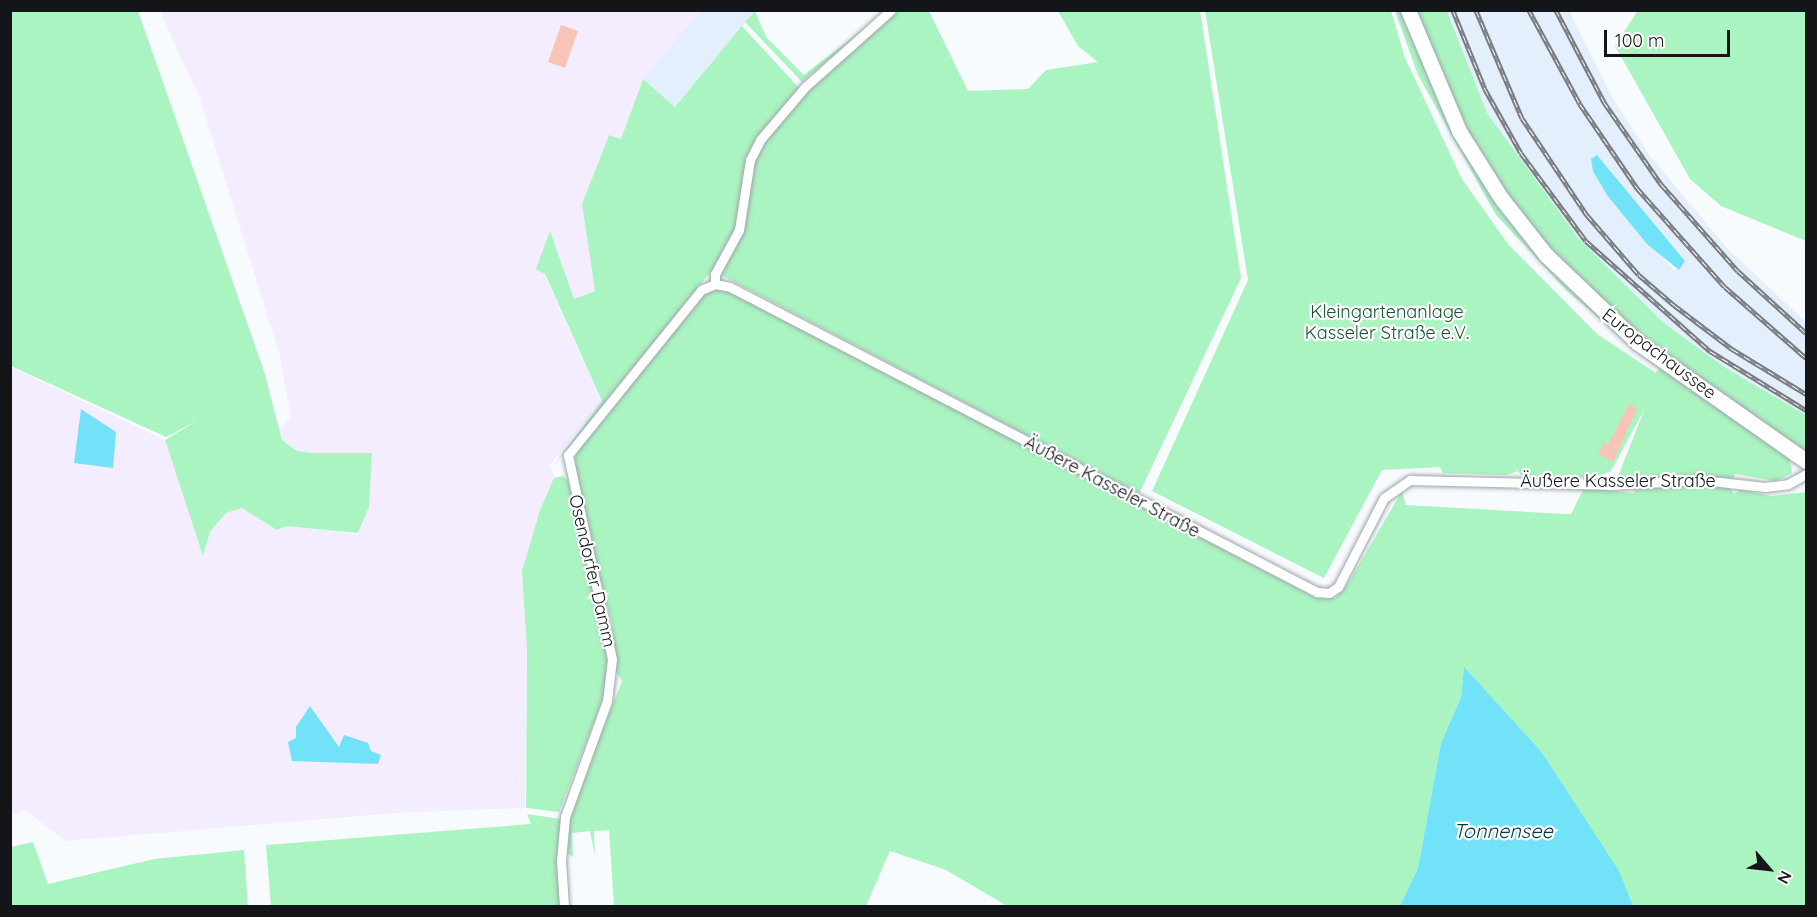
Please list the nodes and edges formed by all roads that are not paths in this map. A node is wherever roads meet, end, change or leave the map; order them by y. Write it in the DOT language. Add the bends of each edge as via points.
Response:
graph roads {
  1 [pos="891,10"];
  2 [pos="1408,10"];
  3 [pos="715,284"];
  4 [pos="1806,461"];
  5 [pos="1806,474"];
  6 [pos="564,906"];
  1 -- 3 [label="street" via="805,87 760,140 750,160 739,230 715,274"];
  2 -- 4 [label="main road, Europachaussee" via="1436,84 1474,157 1546,255 1638,343"];
  3 -- 5 [label="street, Äußere Kasseler Straße" via="730,287 1317,592 1329,593 1338,587 1384,498 1410,480 1609,485 1702,480 1765,487 1788,484"];
  3 -- 6 [label="street, Osendorfer Damm" via="701,290 568,455 612,659 607,701 565,817 561,861"];
}
